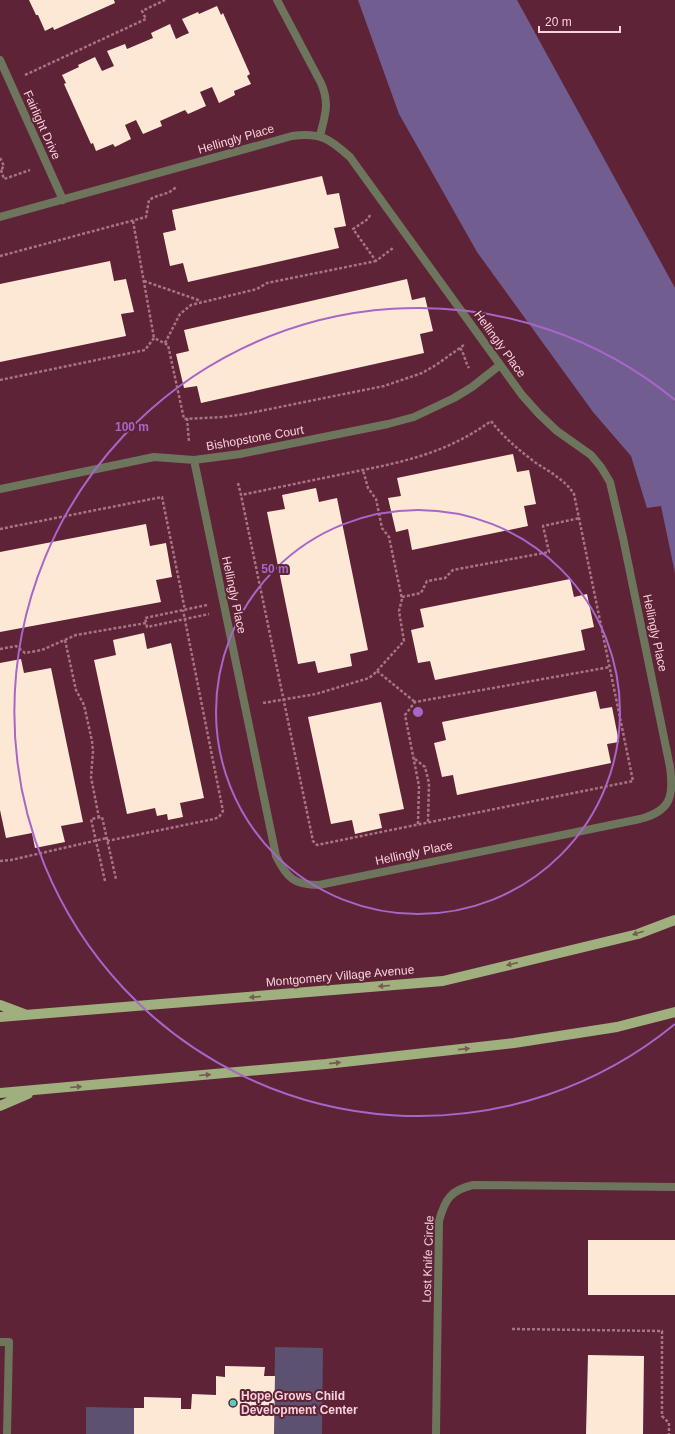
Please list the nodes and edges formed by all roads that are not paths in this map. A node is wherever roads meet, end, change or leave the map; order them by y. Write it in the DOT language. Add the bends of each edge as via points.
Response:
graph roads {
  1 [pos="276,0"];
  2 [pos="0,60"];
  3 [pos="320,136"];
  4 [pos="63,200"];
  5 [pos="0,217"];
  6 [pos="500,365"];
  7 [pos="192,460"];
  8 [pos="0,489"];
  9 [pos="675,920"];
  10 [pos="0,1005"];
  11 [pos="675,1012"];
  12 [pos="27,1015"];
  13 [pos="0,1017"];
  14 [pos="37,1090"];
  15 [pos="0,1093"];
  16 [pos="0,1106"];
  17 [pos="675,1187"];
  18 [pos="0,1342"];
  19 [pos="7,1434"];
  20 [pos="436,1434"];
  1 -- 3 [label="street" via="326,94 327,105"];
  2 -- 4 [label="street, Fairlight Drive"];
  3 -- 4 [label="street, Hellingly Place" via="292,136"];
  3 -- 6 [label="street, Hellingly Place" via="337,145 350,157"];
  4 -- 5 [label="street, Hellingly Place"];
  6 -- 7 [label="street, Bishopstone Court" via="454,398 414,417 290,445"];
  6 -- 7 [label="street, Hellingly Place" via="539,414 557,431 591,455 610,482 673,783 667,804 650,816 319,885 306,885 293,880 276,856"];
  7 -- 8 [label="street, Bishopstone Court" via="154,457"];
  9 -- 12 [label="main road, Montgomery Village Avenue, one-way" via="638,934 443,981"];
  10 -- 12 [label="main road"];
  14 -- 11 [label="main road, one-way" via="514,1043 617,1027"];
  12 -- 13 [label="main road, Montgomery Village Avenue"];
  14 -- 15 [label="main road"];
  14 -- 16 [label="main road"];
  17 -- 20 [label="street, Lost Knife Circle" via="473,1185 461,1188 451,1196 442,1207 438,1221"];
  18 -- 19 [label="street" via="9,1342"];
}
